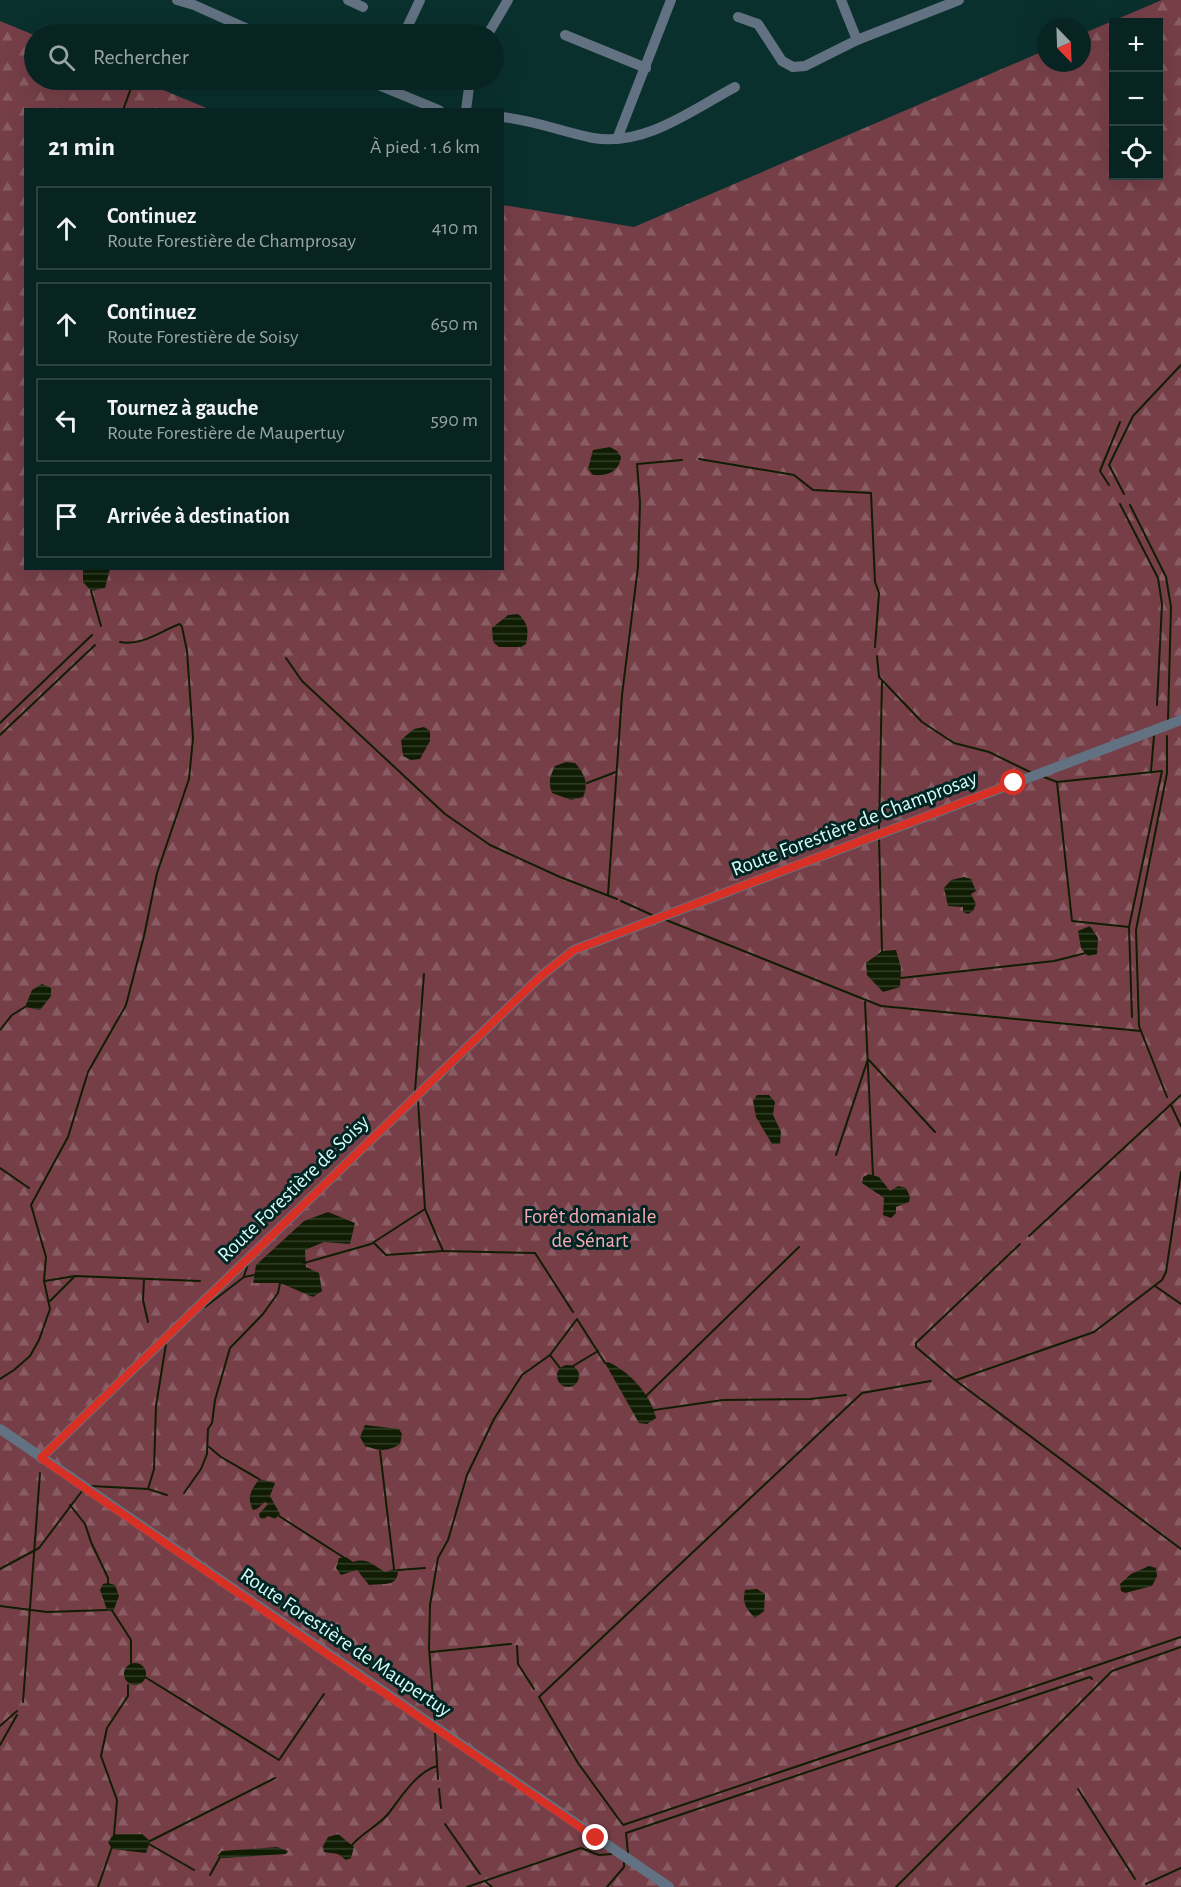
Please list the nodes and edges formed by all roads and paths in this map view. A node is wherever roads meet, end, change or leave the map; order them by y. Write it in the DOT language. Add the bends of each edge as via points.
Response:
graph roads {
  1 [pos="177,0"];
  2 [pos="350,0"];
  3 [pos="420,0"];
  4 [pos="508,0"];
  5 [pos="671,0"];
  6 [pos="841,0"];
  7 [pos="959,0"];
  8 [pos="363,7"];
  9 [pos="738,16"];
  10 [pos="236,24"];
  11 [pos="409,24"];
  12 [pos="494,24"];
  13 [pos="565,35"];
  14 [pos="857,40"];
  15 [pos="646,68"];
  16 [pos="735,87"];
  17 [pos="390,90"];
  18 [pos="469,90"];
  19 [pos="434,108"];
  20 [pos="466,108"];
  21 [pos="504,117"];
  22 [pos="616,139"];
  23 [pos="1181,720"];
  24 [pos="574,950"];
  25 [pos="0,1429"];
  26 [pos="41,1458"];
  27 [pos="669,1887"];
  1 -- 10 [label="street"];
  2 -- 8 [label="street"];
  3 -- 11 [label="street"];
  4 -- 12 [label="street"];
  5 -- 15 [label="street"];
  6 -- 14 [label="street"];
  7 -- 14 [label="street"];
  9 -- 14 [label="street" via="758,24 782,61 793,67 805,66"];
  13 -- 15 [label="street"];
  15 -- 22 [label="street"];
  16 -- 22 [label="street" via="649,132"];
  17 -- 19 [label="street"];
  18 -- 20 [label="street"];
  21 -- 22 [label="street" via="594,138"];
  23 -- 24 [label="street, Route Forestière de Champrosay"];
  24 -- 26 [label="street, Route Forestière de Soisy" via="541,976"];
  25 -- 26 [label="street, Route Forestière de Maupertuy"];
  26 -- 27 [label="street, Route Forestière de Maupertuy"];
}
